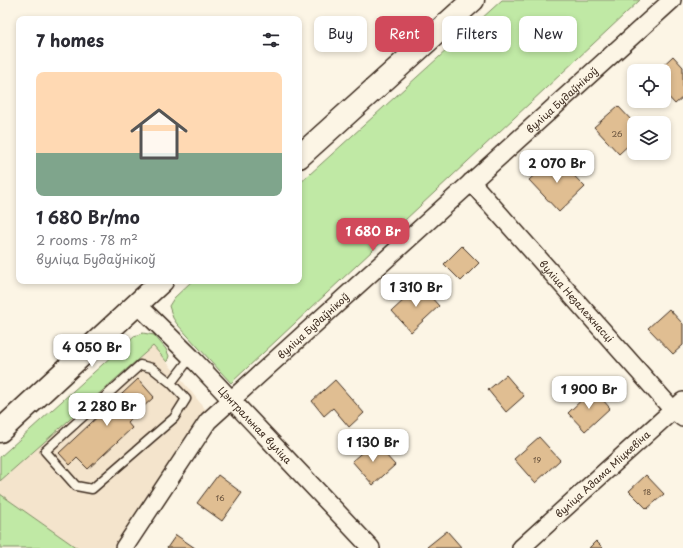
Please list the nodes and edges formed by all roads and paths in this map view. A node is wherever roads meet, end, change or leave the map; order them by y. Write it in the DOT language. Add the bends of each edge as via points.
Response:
graph roads {
  1 [pos="473,0"];
  2 [pos="672,0"];
  3 [pos="302,154"];
  4 [pos="471,182"];
  5 [pos="159,284"];
  6 [pos="137,304"];
  7 [pos="191,357"];
  8 [pos="171,383"];
  9 [pos="230,400"];
  10 [pos="680,409"];
  11 [pos="0,431"];
  12 [pos="124,548"];
  13 [pos="372,548"];
  14 [pos="521,548"];
  1 -- 3 [label="street"];
  2 -- 4 [label="street, вуліца Будаўнікоў"];
  4 -- 9 [label="street, вуліца Будаўнікоў"];
  4 -- 10 [label="street, вуліца Незалежнасці"];
  5 -- 6 [label="street"];
  6 -- 7 [label="street, Цэнтральная вуліца"];
  6 -- 11 [label="street"];
  7 -- 8 [label="lane"];
  7 -- 9 [label="street, Цэнтральная вуліца"];
  8 -- 8 [label="lane" via="186,399 174,418 92,489 76,486 44,451 140,365 152,368"];
  9 -- 12 [label="street, вуліца Будаўнікоў" via="208,421"];
  9 -- 13 [label="street, Цэнтральная вуліца"];
  10 -- 14 [label="street, вуліца Адама Міцкевіча"];
}
